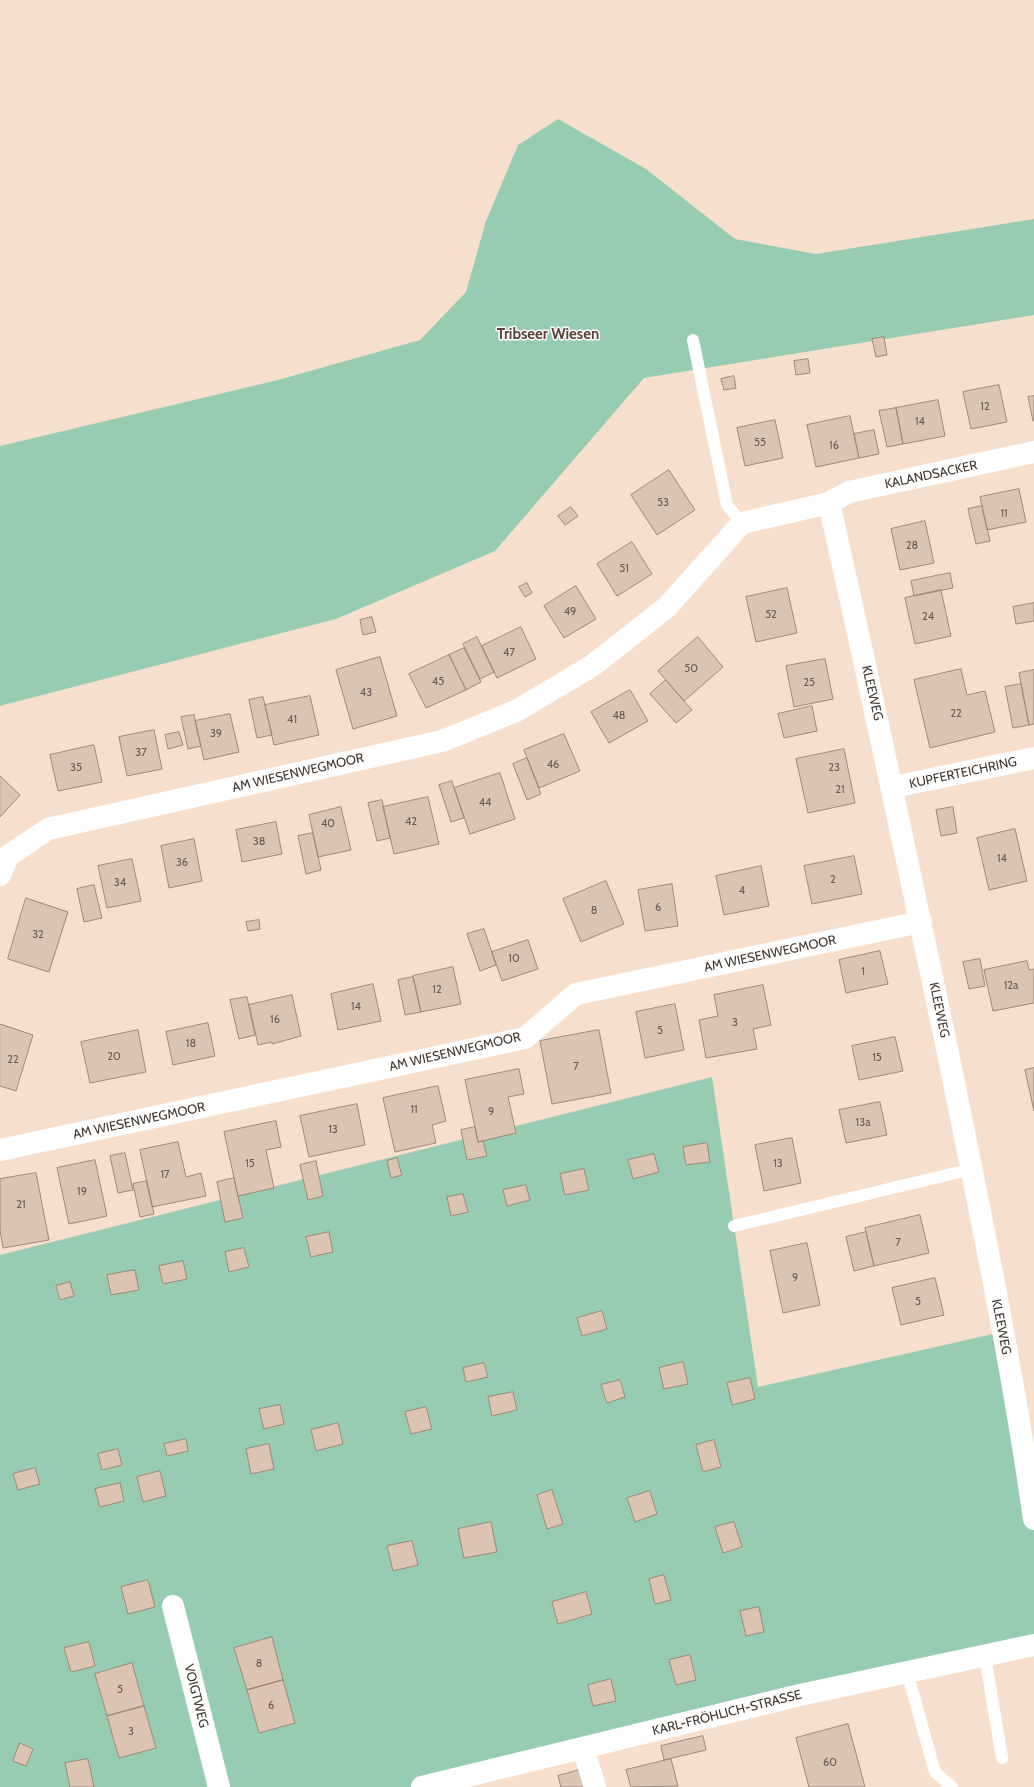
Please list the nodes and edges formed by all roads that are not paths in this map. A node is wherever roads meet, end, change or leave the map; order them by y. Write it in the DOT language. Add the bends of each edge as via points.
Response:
graph roads {
  1 [pos="693,340"];
  2 [pos="1034,452"];
  3 [pos="830,503"];
  4 [pos="742,523"];
  5 [pos="1034,758"];
  6 [pos="893,787"];
  7 [pos="0,875"];
  8 [pos="921,922"];
  9 [pos="0,1150"];
  10 [pos="972,1169"];
  11 [pos="734,1226"];
  12 [pos="1034,1519"];
  13 [pos="173,1606"];
  14 [pos="1034,1645"];
  15 [pos="985,1656"];
  16 [pos="907,1672"];
  17 [pos="583,1748"];
  18 [pos="1002,1758"];
  19 [pos="448,1784"];
  20 [pos="219,1787"];
  21 [pos="422,1787"];
  22 [pos="595,1787"];
  23 [pos="952,1787"];
  1 -- 4 [label="lane" via="727,505"];
  2 -- 3 [label="street, KALANDSACKER" via="849,492"];
  3 -- 4 [label="street"];
  3 -- 6 [label="street, KLEEWEG"];
  4 -- 7 [label="street, AM WIESENWEGMOOR" via="667,607 592,666 516,711 442,741 48,829 8,856"];
  5 -- 6 [label="street, KUPFERTEICHRING"];
  6 -- 8 [label="street, KLEEWEG"];
  8 -- 9 [label="street, AM WIESENWEGMOOR" via="576,994 525,1038"];
  8 -- 10 [label="street, KLEEWEG"];
  10 -- 11 [label="lane"];
  10 -- 12 [label="street, KLEEWEG" via="1021,1428"];
  13 -- 20 [label="street, VOIGTWEG"];
  14 -- 15 [label="street, KARL-FRÖHLICH-STRASSE"];
  15 -- 16 [label="street, KARL-FRÖHLICH-STRASSE"];
  15 -- 18 [label="lane"];
  16 -- 17 [label="street, KARL-FRÖHLICH-STRASSE" via="800,1695"];
  16 -- 23 [label="lane" via="935,1772"];
  17 -- 19 [label="street, KARL-FRÖHLICH-STRASSE"];
  17 -- 22 [label="street"];
  19 -- 21 [label="street, KARL-FRÖHLICH-STRASSE"];
}
